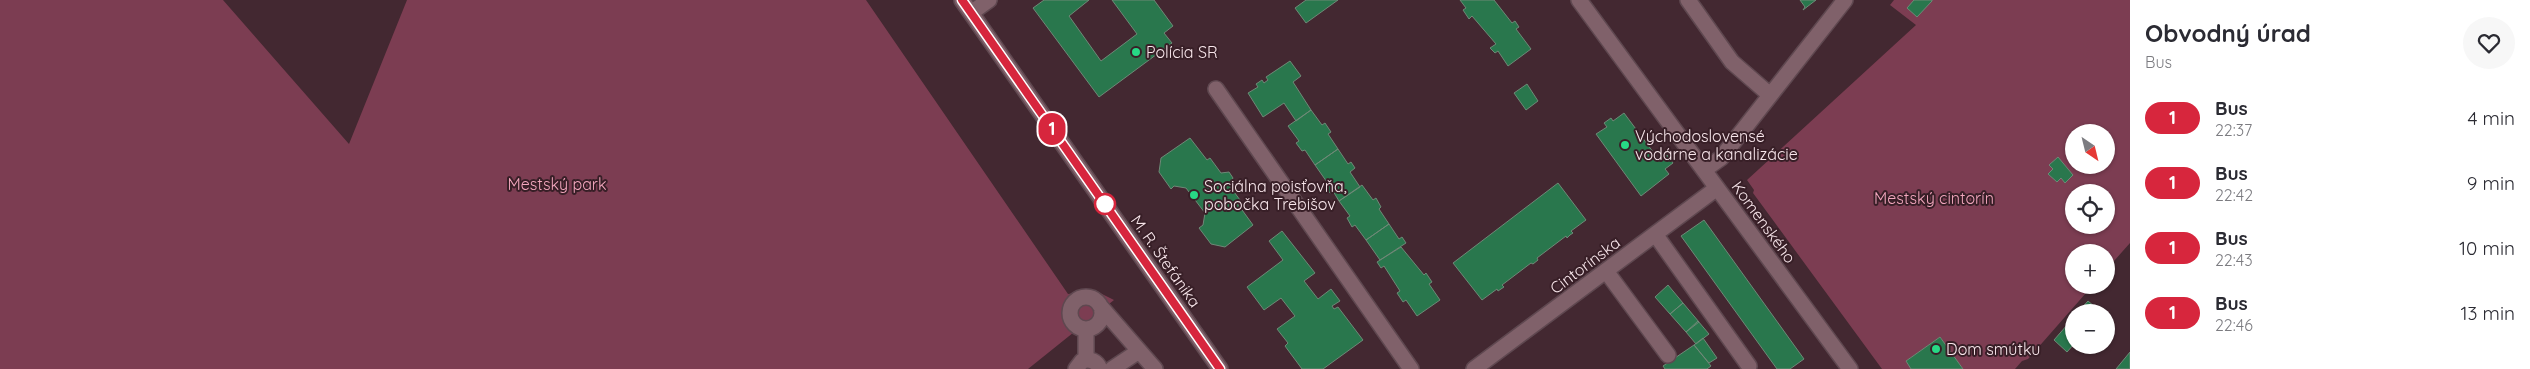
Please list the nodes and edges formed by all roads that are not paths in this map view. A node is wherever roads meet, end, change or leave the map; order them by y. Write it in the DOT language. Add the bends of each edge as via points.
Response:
graph roads {
  1 [pos="962,0"];
  2 [pos="989,0"];
  3 [pos="1579,0"];
  4 [pos="1688,0"];
  5 [pos="1845,0"];
  6 [pos="971,13"];
  7 [pos="1216,89"];
  8 [pos="1770,95"];
  9 [pos="1704,170"];
  10 [pos="1717,188"];
  11 [pos="1655,234"];
  12 [pos="1606,271"];
  13 [pos="1101,307"];
  14 [pos="1086,329"];
  15 [pos="1668,355"];
  16 [pos="1136,359"];
  17 [pos="1081,364"];
  18 [pos="1749,366"];
  19 [pos="1100,369"];
  20 [pos="1112,369"];
  21 [pos="1155,369"];
  22 [pos="1220,369"];
  23 [pos="1411,369"];
  24 [pos="1474,369"];
  25 [pos="1850,369"];
  1 -- 6 [label="street, M. R. Štefánika"];
  2 -- 6 [label="street"];
  3 -- 9 [label="street, Komenského"];
  4 -- 8 [label="street" via="1732,62"];
  5 -- 8 [label="street"];
  6 -- 22 [label="street, M. R. Štefánika"];
  7 -- 23 [label="street"];
  8 -- 9 [label="street" via="1721,158"];
  9 -- 10 [label="street, Komenského"];
  10 -- 11 [label="street, Cintorínska"];
  10 -- 25 [label="street, Komenského"];
  11 -- 12 [label="street, Cintorínska"];
  11 -- 18 [label="street"];
  12 -- 15 [label="street"];
  12 -- 24 [label="street, Cintorínska"];
  13 -- 14 [label="street" via="1099,322"];
  13 -- 14 [label="street" via="1089,297 1074,302 1070,312 1073,321"];
  13 -- 16 [label="street"];
  14 -- 17 [label="street"];
  16 -- 20 [label="street"];
  16 -- 21 [label="street"];
  17 -- 19 [label="street" via="1097,363"];
}
